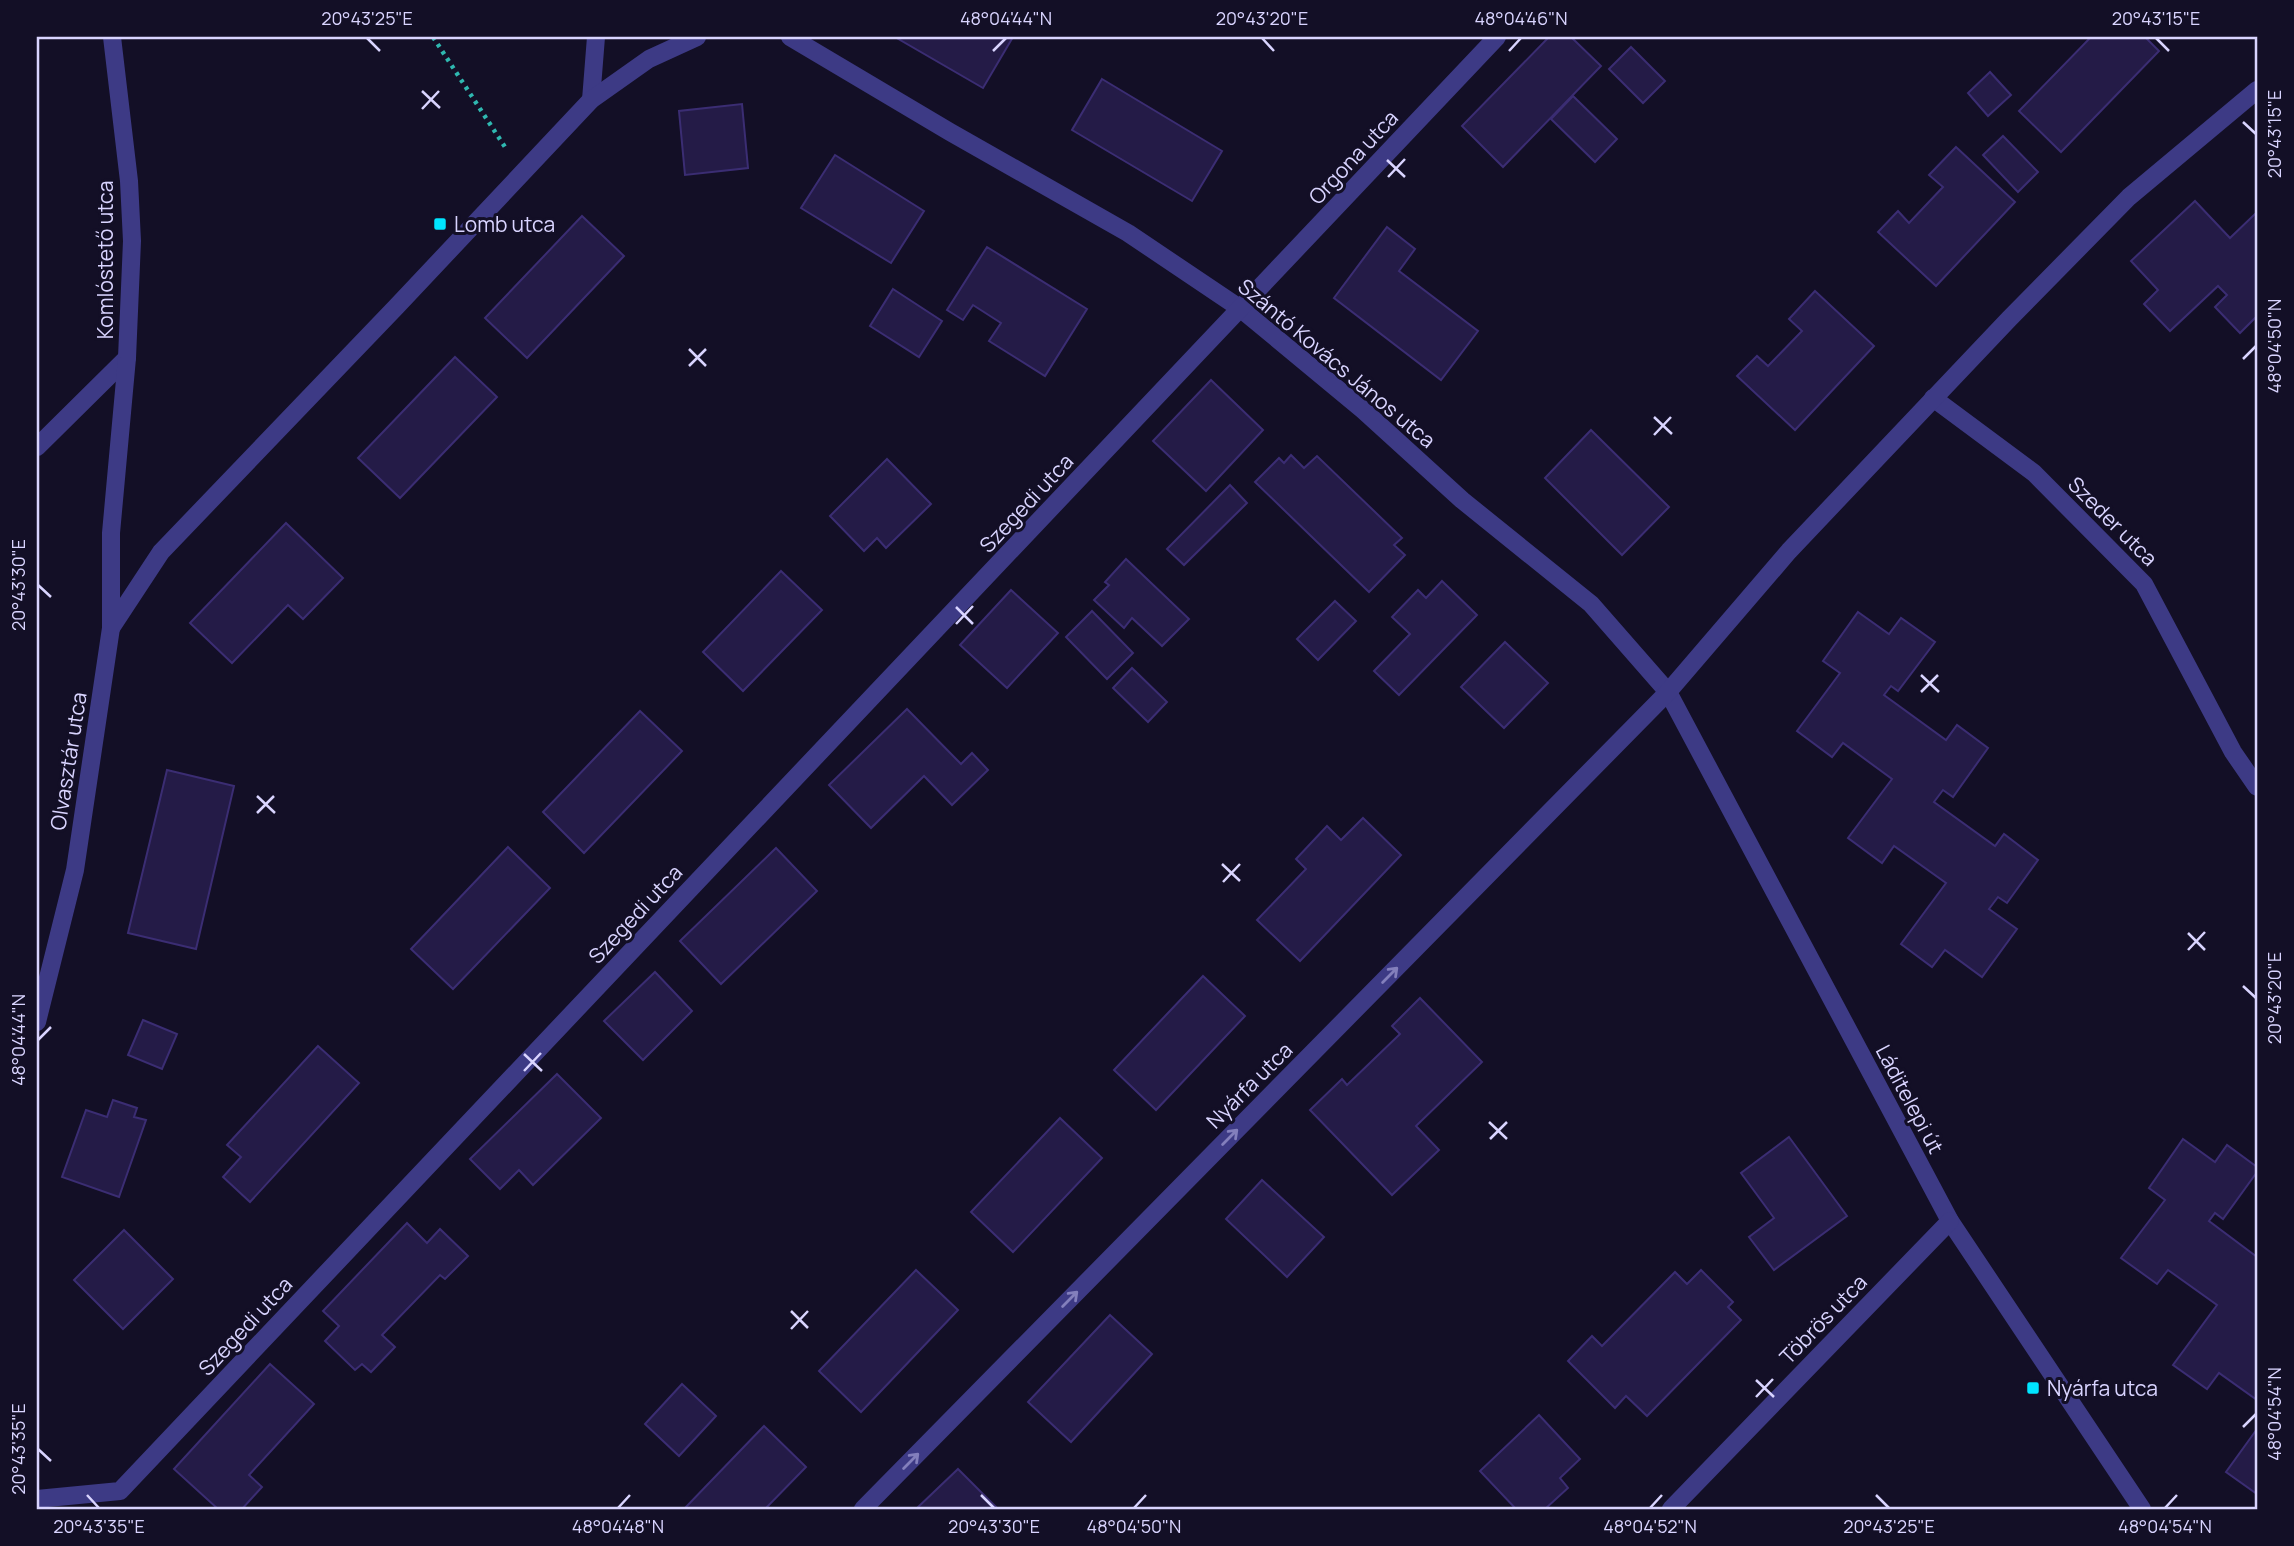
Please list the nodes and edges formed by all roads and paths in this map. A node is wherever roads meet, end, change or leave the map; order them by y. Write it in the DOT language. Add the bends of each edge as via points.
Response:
graph roads {
  1 [pos="112,37"];
  2 [pos="433,37"];
  3 [pos="596,37"];
  4 [pos="697,37"];
  5 [pos="790,37"];
  6 [pos="1497,37"];
  7 [pos="2257,90"];
  8 [pos="591,100"];
  9 [pos="522,173"];
  10 [pos="1241,309"];
  11 [pos="127,358"];
  12 [pos="1933,398"];
  13 [pos="37,447"];
  14 [pos="111,628"];
  15 [pos="1668,692"];
  16 [pos="2257,787"];
  17 [pos="37,1023"];
  18 [pos="1950,1222"];
  19 [pos="37,1499"];
  20 [pos="863,1509"];
  21 [pos="1671,1509"];
  22 [pos="2142,1509"];
  1 -- 11 [label="street, Komlóstető utca" via="129,181"];
  2 -- 9 [label="path"];
  3 -- 8 [label="street"];
  4 -- 8 [label="street" via="649,59"];
  5 -- 10 [label="street, Szántó Kovács János utca" via="1128,233"];
  6 -- 10 [label="street, Orgona utca"];
  7 -- 12 [label="street" via="2129,197"];
  8 -- 9 [label="street"];
  9 -- 14 [label="street" via="161,552"];
  10 -- 15 [label="street, Szántó Kovács János utca" via="1462,500 1591,604"];
  10 -- 19 [label="street, Szegedi utca" via="120,1492"];
  11 -- 13 [label="street, Komlóstető utca"];
  11 -- 14 [label="street, Olvasztár utca" via="111,533"];
  12 -- 15 [label="street" via="1789,551"];
  12 -- 16 [label="street, Szeder utca" via="2034,472 2144,584 2232,752"];
  14 -- 17 [label="street, Olvasztár utca" via="75,870"];
  15 -- 18 [label="street, Láditelepi út"];
  20 -- 15 [label="street, Nyárfa utca, one-way"];
  18 -- 21 [label="street, Töbrös utca"];
  18 -- 22 [label="street, Láditelepi út"];
}
